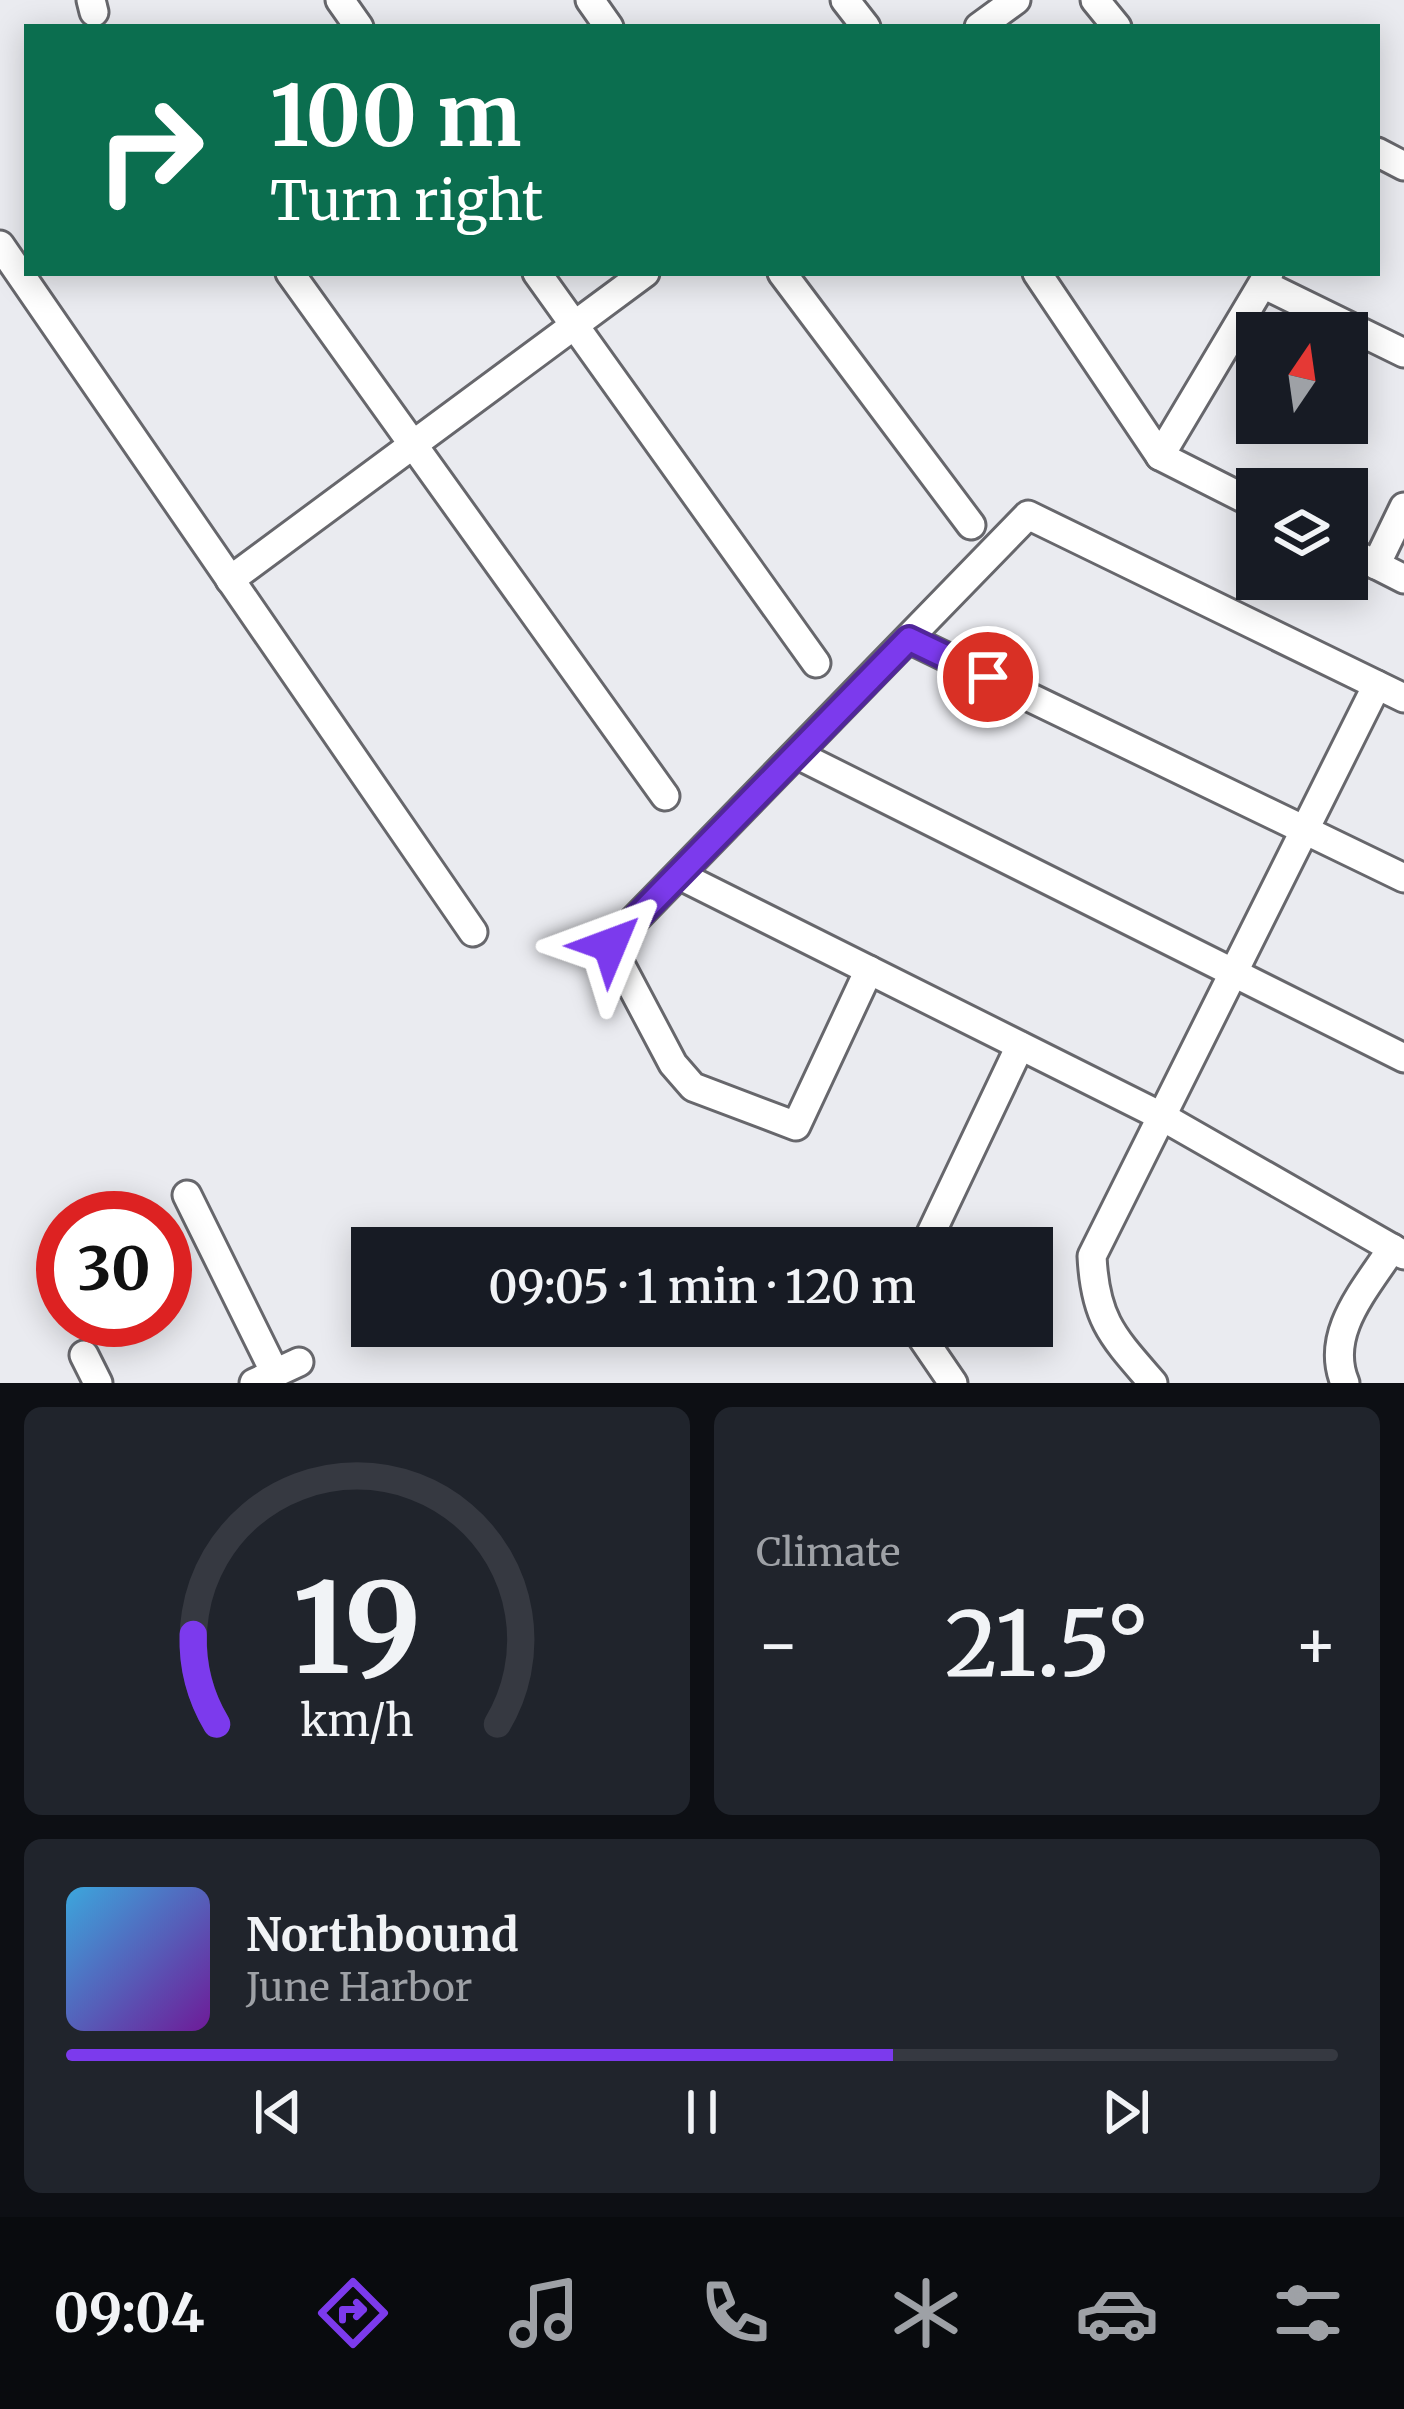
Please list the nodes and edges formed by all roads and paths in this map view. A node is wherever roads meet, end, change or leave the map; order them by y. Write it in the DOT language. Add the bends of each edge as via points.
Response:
graph roads {
  1 [pos="844,0"];
  2 [pos="1016,0"];
  3 [pos="1095,0"];
  4 [pos="864,24"];
  5 [pos="983,24"];
  6 [pos="1115,24"];
  7 [pos="0,245"];
  8 [pos="292,276"];
  9 [pos="539,276"];
  10 [pos="641,276"];
  11 [pos="784,276"];
  12 [pos="1039,276"];
  13 [pos="1266,278"];
  14 [pos="575,325"];
  15 [pos="1404,353"];
  16 [pos="413,444"];
  17 [pos="1160,456"];
  18 [pos="1236,494"];
  19 [pos="1404,507"];
  20 [pos="971,525"];
  21 [pos="1368,561"];
  22 [pos="1376,565"];
  23 [pos="1404,579"];
  24 [pos="230,580"];
  25 [pos="909,639"];
  26 [pos="816,663"];
  27 [pos="1377,686"];
  28 [pos="1404,698"];
  29 [pos="798,755"];
  30 [pos="665,796"];
  31 [pos="1305,829"];
  32 [pos="681,876"];
  33 [pos="1404,878"];
  34 [pos="473,932"];
  35 [pos="869,970"];
  36 [pos="1233,973"];
  37 [pos="1020,1046"];
  38 [pos="1404,1058"];
  39 [pos="1161,1116"];
  40 [pos="192,1205"];
  41 [pos="933,1227"];
  42 [pos="1398,1251"];
  43 [pos="928,1347"];
  44 [pos="84,1355"];
  45 [pos="276,1372"];
  46 [pos="98,1383"];
  47 [pos="953,1383"];
  48 [pos="1153,1383"];
  49 [pos="1345,1383"];
  1 -- 4 [label="street"];
  2 -- 5 [label="street"];
  3 -- 6 [label="street"];
  7 -- 24 [label="street"];
  8 -- 16 [label="street"];
  9 -- 14 [label="street"];
  10 -- 14 [label="street"];
  11 -- 20 [label="street"];
  12 -- 17 [label="street"];
  13 -- 15 [label="street"];
  13 -- 17 [label="street"];
  14 -- 16 [label="street"];
  14 -- 26 [label="street"];
  16 -- 24 [label="street"];
  16 -- 30 [label="street"];
  17 -- 18 [label="street"];
  19 -- 22 [label="street"];
  21 -- 22 [label="street"];
  22 -- 23 [label="street"];
  24 -- 34 [label="street"];
  25 -- 27 [label="street" via="1028,515"];
  25 -- 29 [label="street"];
  25 -- 31 [label="street"];
  27 -- 28 [label="street"];
  27 -- 31 [label="street"];
  29 -- 32 [label="street"];
  29 -- 36 [label="street"];
  31 -- 33 [label="street"];
  31 -- 36 [label="street"];
  32 -- 35 [label="street"];
  32 -- 35 [label="street" via="610,945 693,1087 796,1126"];
  35 -- 37 [label="street"];
  36 -- 38 [label="street"];
  36 -- 39 [label="street"];
  37 -- 39 [label="street"];
  37 -- 41 [label="street"];
  39 -- 42 [label="street"];
  39 -- 48 [label="street" via="1092,1256 1094,1295 1111,1334"];
  40 -- 45 [label="street"];
  42 -- 49 [label="street" via="1340,1330 1337,1364"];
  43 -- 47 [label="street"];
  44 -- 46 [label="street"];
}
